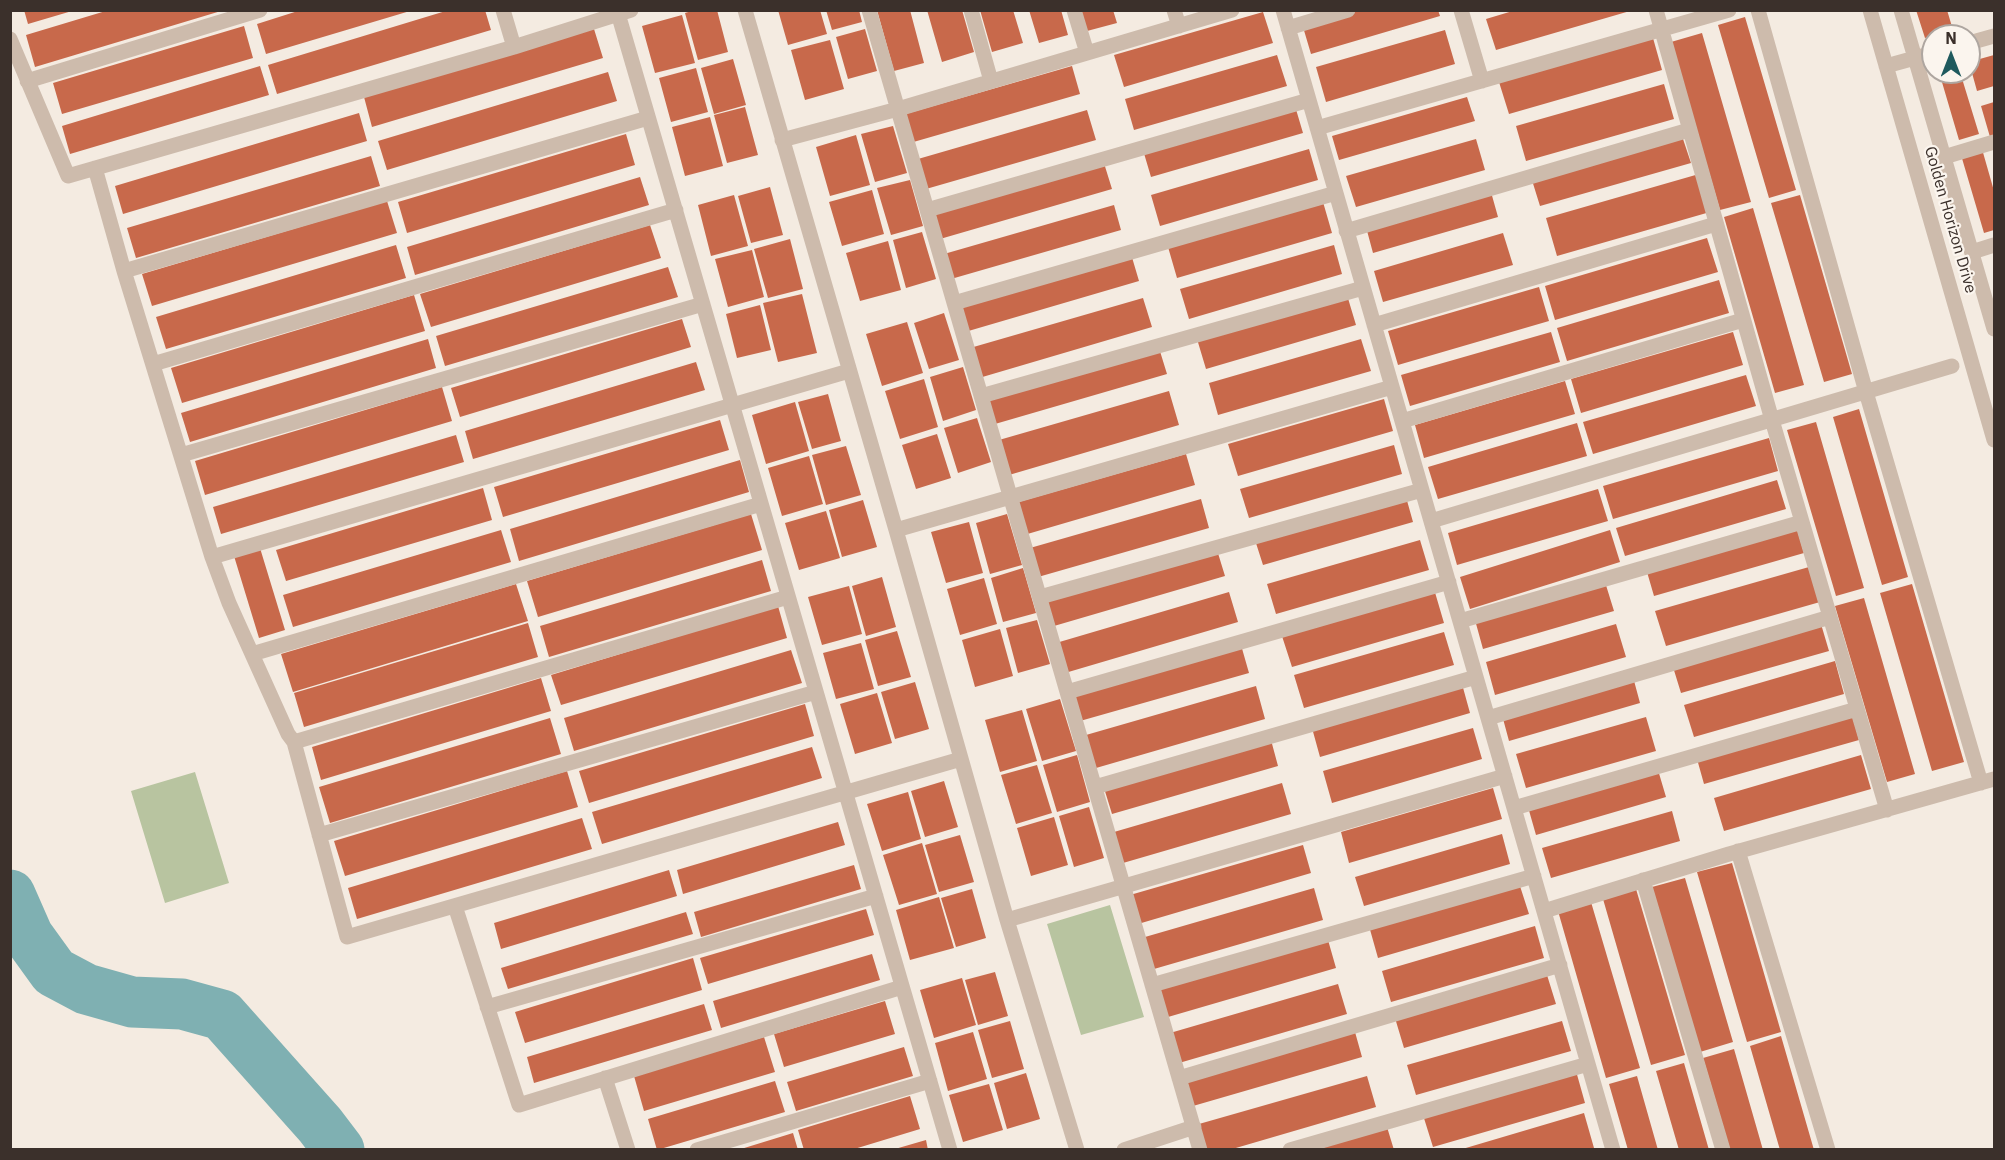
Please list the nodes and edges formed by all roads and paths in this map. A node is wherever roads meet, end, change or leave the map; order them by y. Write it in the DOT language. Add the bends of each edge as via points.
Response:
graph roads {
  1 [pos="260,10"];
  2 [pos="503,10"];
  3 [pos="745,10"];
  4 [pos="869,10"];
  5 [pos="970,10"];
  6 [pos="1074,10"];
  7 [pos="1174,10"];
  8 [pos="1232,10"];
  9 [pos="1283,10"];
  10 [pos="1348,10"];
  11 [pos="1461,10"];
  12 [pos="1656,10"];
  13 [pos="1729,10"];
  14 [pos="1758,10"];
  15 [pos="1870,10"];
  16 [pos="1901,10"];
  17 [pos="622,12"];
  18 [pos="1179,26"];
  19 [pos="1288,28"];
  20 [pos="1661,30"];
  21 [pos="10,39"];
  22 [pos="514,47"];
  23 [pos="1087,53"];
  24 [pos="1921,56"];
  25 [pos="1915,58"];
  26 [pos="1886,66"];
  27 [pos="27,81"];
  28 [pos="991,81"];
  29 [pos="1482,81"];
  30 [pos="1309,100"];
  31 [pos="898,109"];
  32 [pos="648,118"];
  33 [pos="1317,128"];
  34 [pos="1689,130"];
  35 [pos="782,140"];
  36 [pos="1995,142"];
  37 [pos="1944,156"];
  38 [pos="95,168"];
  39 [pos="1336,193"];
  40 [pos="676,210"];
  41 [pos="927,210"];
  42 [pos="1716,224"];
  43 [pos="1347,231"];
  44 [pos="1995,245"];
  45 [pos="1972,252"];
  46 [pos="124,272"];
  47 [pos="1363,288"];
  48 [pos="954,303"];
  49 [pos="703,304"];
  50 [pos="1743,320"];
  51 [pos="1374,325"];
  52 [pos="1995,329"];
  53 [pos="153,364"];
  54 [pos="1952,366"];
  55 [pos="849,371"];
  56 [pos="1392,387"];
  57 [pos="1866,392"];
  58 [pos="981,396"];
  59 [pos="732,405"];
  60 [pos="1772,420"];
  61 [pos="1402,421"];
  62 [pos="1995,440"];
  63 [pos="181,455"];
  64 [pos="1422,490"];
  65 [pos="1011,497"];
  66 [pos="761,504"];
  67 [pos="1431,521"];
  68 [pos="1802,522"];
  69 [pos="896,530"];
  70 [pos="212,557"];
  71 [pos="1449,582"];
  72 [pos="788,597"];
  73 [pos="1040,597"];
  74 [pos="1830,617"];
  75 [pos="1460,621"];
  76 [pos="252,654"];
  77 [pos="1476,677"];
  78 [pos="816,692"];
  79 [pos="1067,692"];
  80 [pos="1857,709"];
  81 [pos="1488,718"];
  82 [pos="294,742"];
  83 [pos="961,759"];
  84 [pos="1505,776"];
  85 [pos="1988,781"];
  86 [pos="1095,787"];
  87 [pos="845,793"];
  88 [pos="1514,808"];
  89 [pos="1887,810"];
  90 [pos="319,835"];
  91 [pos="1738,851"];
  92 [pos="1534,876"];
  93 [pos="1643,880"];
  94 [pos="1124,886"];
  95 [pos="876,896"];
  96 [pos="455,906"];
  97 [pos="1544,910"];
  98 [pos="1006,920"];
  99 [pos="1560,965"];
  100 [pos="1152,985"];
  101 [pos="902,987"];
  102 [pos="487,1007"];
  103 [pos="1588,1064"];
  104 [pos="605,1078"];
  105 [pos="1179,1078"];
  106 [pos="930,1081"];
  107 [pos="1194,1127"];
  108 [pos="628,1149"];
  109 [pos="697,1149"];
  110 [pos="950,1149"];
  111 [pos="1076,1149"];
  112 [pos="1124,1149"];
  113 [pos="1200,1149"];
  114 [pos="1290,1149"];
  115 [pos="1613,1149"];
  116 [pos="1723,1149"];
  117 [pos="1828,1149"];
  1 -- 27 [label="street"];
  2 -- 22 [label="street"];
  3 -- 35 [label="street"];
  4 -- 31 [label="street"];
  5 -- 28 [label="street"];
  6 -- 23 [label="street"];
  7 -- 18 [label="street"];
  8 -- 18 [label="street"];
  9 -- 19 [label="street"];
  10 -- 19 [label="street"];
  11 -- 29 [label="street"];
  12 -- 20 [label="street"];
  13 -- 20 [label="street"];
  14 -- 57 [label="street"];
  15 -- 26 [label="street, Golden Horizon Drive"];
  16 -- 25 [label="street, Golden Horizon Drive"];
  17 -- 22 [label="street"];
  17 -- 32 [label="street"];
  18 -- 23 [label="street"];
  19 -- 30 [label="street"];
  20 -- 29 [label="street"];
  20 -- 34 [label="street"];
  21 -- 27 [label="street"];
  22 -- 38 [label="street"];
  23 -- 28 [label="street"];
  24 -- 25 [label="street"];
  25 -- 26 [label="street"];
  25 -- 37 [label="street, Golden Horizon Drive"];
  26 -- 62 [label="street, Golden Horizon Drive"];
  27 -- 38 [label="street" via="68,176"];
  28 -- 31 [label="street"];
  29 -- 33 [label="street"];
  30 -- 33 [label="street"];
  30 -- 41 [label="street"];
  31 -- 35 [label="street"];
  31 -- 41 [label="street"];
  32 -- 40 [label="street"];
  32 -- 46 [label="street"];
  33 -- 39 [label="street"];
  34 -- 42 [label="street"];
  34 -- 43 [label="street"];
  35 -- 55 [label="street"];
  36 -- 37 [label="street"];
  37 -- 45 [label="street, Golden Horizon Drive"];
  38 -- 46 [label="street"];
  39 -- 43 [label="street"];
  39 -- 48 [label="street"];
  40 -- 49 [label="street"];
  40 -- 53 [label="street"];
  41 -- 48 [label="street"];
  42 -- 50 [label="street"];
  42 -- 51 [label="street"];
  43 -- 47 [label="street"];
  44 -- 45 [label="street"];
  45 -- 52 [label="street, Golden Horizon Drive"];
  46 -- 53 [label="street"];
  47 -- 51 [label="street"];
  47 -- 58 [label="street"];
  48 -- 58 [label="street"];
  49 -- 59 [label="street"];
  49 -- 63 [label="street"];
  50 -- 60 [label="street"];
  50 -- 61 [label="street"];
  51 -- 56 [label="street"];
  53 -- 63 [label="street"];
  54 -- 57 [label="street"];
  55 -- 59 [label="street"];
  55 -- 69 [label="street"];
  56 -- 61 [label="street"];
  56 -- 65 [label="street"];
  57 -- 60 [label="street"];
  57 -- 85 [label="street"];
  58 -- 65 [label="street"];
  59 -- 66 [label="street"];
  59 -- 70 [label="street"];
  60 -- 67 [label="street"];
  60 -- 68 [label="street"];
  61 -- 64 [label="street"];
  63 -- 70 [label="street"];
  64 -- 67 [label="street"];
  64 -- 73 [label="street"];
  65 -- 69 [label="street"];
  65 -- 73 [label="street"];
  66 -- 72 [label="street"];
  66 -- 76 [label="street"];
  67 -- 71 [label="street"];
  68 -- 74 [label="street"];
  68 -- 75 [label="street"];
  69 -- 83 [label="street"];
  70 -- 76 [label="street"];
  71 -- 75 [label="street"];
  71 -- 79 [label="street"];
  72 -- 78 [label="street"];
  72 -- 82 [label="street"];
  73 -- 79 [label="street"];
  74 -- 80 [label="street"];
  74 -- 81 [label="street"];
  75 -- 77 [label="street"];
  76 -- 82 [label="street"];
  77 -- 81 [label="street"];
  77 -- 86 [label="street"];
  78 -- 87 [label="street"];
  78 -- 90 [label="street"];
  79 -- 86 [label="street"];
  80 -- 88 [label="street"];
  80 -- 89 [label="street"];
  81 -- 84 [label="street"];
  82 -- 90 [label="street"];
  83 -- 87 [label="street"];
  83 -- 98 [label="street"];
  84 -- 88 [label="street"];
  84 -- 94 [label="street"];
  85 -- 89 [label="street"];
  86 -- 94 [label="street"];
  87 -- 95 [label="street"];
  87 -- 96 [label="street"];
  88 -- 92 [label="street"];
  89 -- 91 [label="street"];
  90 -- 96 [label="street" via="347,937"];
  91 -- 93 [label="street"];
  91 -- 117 [label="street"];
  92 -- 97 [label="street"];
  92 -- 100 [label="street"];
  93 -- 97 [label="street"];
  93 -- 116 [label="street"];
  94 -- 98 [label="street"];
  94 -- 100 [label="street"];
  95 -- 101 [label="street"];
  95 -- 102 [label="street"];
  96 -- 102 [label="street"];
  97 -- 99 [label="street"];
  98 -- 111 [label="street"];
  99 -- 103 [label="street"];
  99 -- 105 [label="street"];
  100 -- 105 [label="street"];
  101 -- 104 [label="street"];
  101 -- 106 [label="street"];
  102 -- 104 [label="street" via="519,1105"];
  103 -- 114 [label="street"];
  103 -- 115 [label="street"];
  104 -- 108 [label="street"];
  105 -- 107 [label="street"];
  106 -- 109 [label="street"];
  106 -- 110 [label="street"];
  107 -- 112 [label="street"];
  107 -- 113 [label="street"];
}
